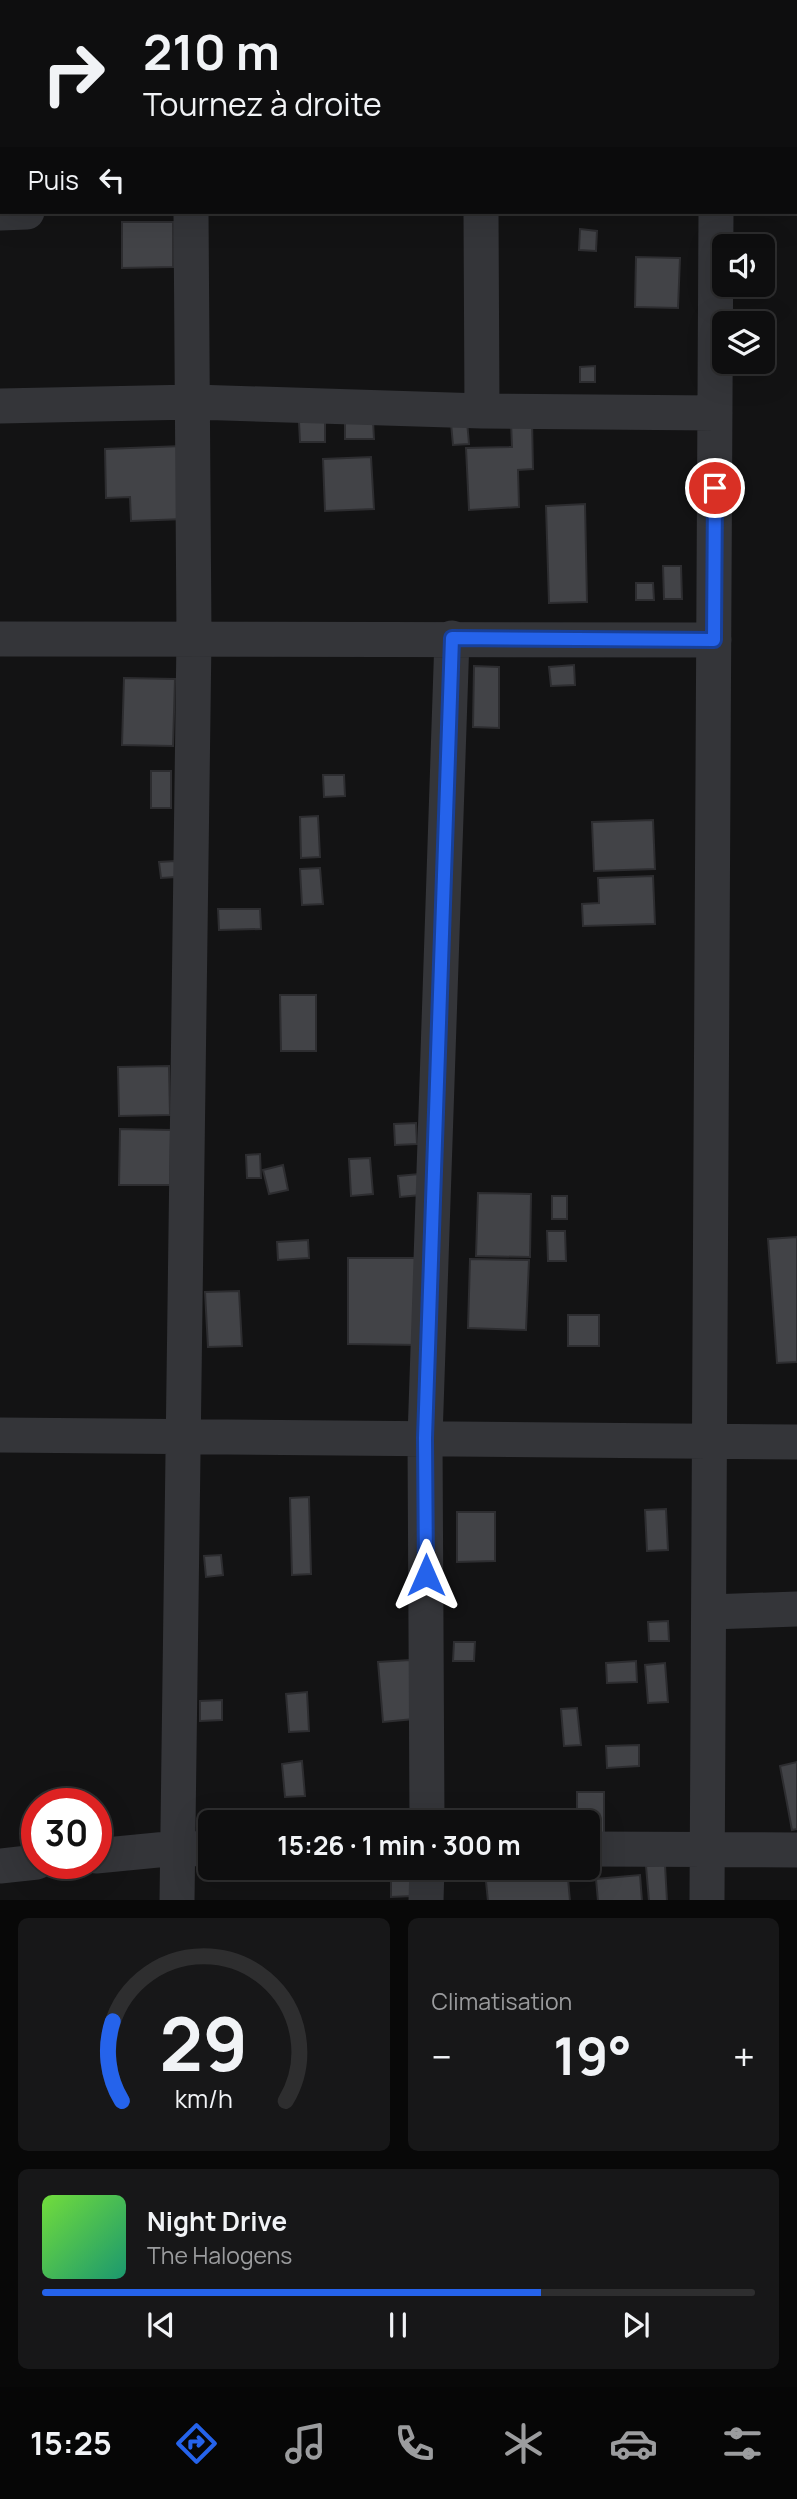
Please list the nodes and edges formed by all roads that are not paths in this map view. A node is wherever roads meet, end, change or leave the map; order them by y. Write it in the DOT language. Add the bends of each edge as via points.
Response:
graph roads {
  1 [pos="191,214"];
  2 [pos="481,214"];
  3 [pos="716,214"];
  4 [pos="194,402"];
  5 [pos="0,406"];
  6 [pos="482,411"];
  7 [pos="715,413"];
  8 [pos="194,637"];
  9 [pos="452,638"];
  10 [pos="0,639"];
  11 [pos="714,640"];
  12 [pos="0,1434"];
  13 [pos="183,1436"];
  14 [pos="425,1438"];
  15 [pos="710,1441"];
  16 [pos="797,1442"];
  17 [pos="797,1609"];
  18 [pos="709,1612"];
  19 [pos="427,1810"];
  20 [pos="707,1847"];
  21 [pos="194,1848"];
  22 [pos="600,1849"];
  23 [pos="797,1850"];
  24 [pos="112,1855"];
  25 [pos="21,1864"];
  26 [pos="0,1866"];
  27 [pos="427,1880"];
  28 [pos="177,1900"];
  29 [pos="426,1900"];
  30 [pos="707,1900"];
  1 -- 4 [label="street"];
  2 -- 6 [label="street"];
  3 -- 7 [label="street"];
  4 -- 5 [label="street"];
  4 -- 6 [label="street"];
  4 -- 8 [label="street"];
  6 -- 7 [label="street"];
  7 -- 11 [label="street"];
  8 -- 9 [label="street"];
  8 -- 10 [label="street"];
  8 -- 13 [label="street"];
  9 -- 11 [label="street"];
  9 -- 14 [label="street"];
  11 -- 15 [label="street"];
  12 -- 13 [label="street"];
  13 -- 14 [label="street"];
  13 -- 21 [label="street"];
  14 -- 15 [label="street"];
  14 -- 19 [label="street"];
  15 -- 16 [label="street"];
  15 -- 18 [label="street"];
  17 -- 18 [label="street"];
  18 -- 20 [label="street"];
  20 -- 22 [label="street"];
  20 -- 23 [label="street"];
  20 -- 30 [label="street"];
  21 -- 24 [label="street"];
  21 -- 28 [label="street"];
  25 -- 26 [label="street"];
  27 -- 29 [label="street"];
}
